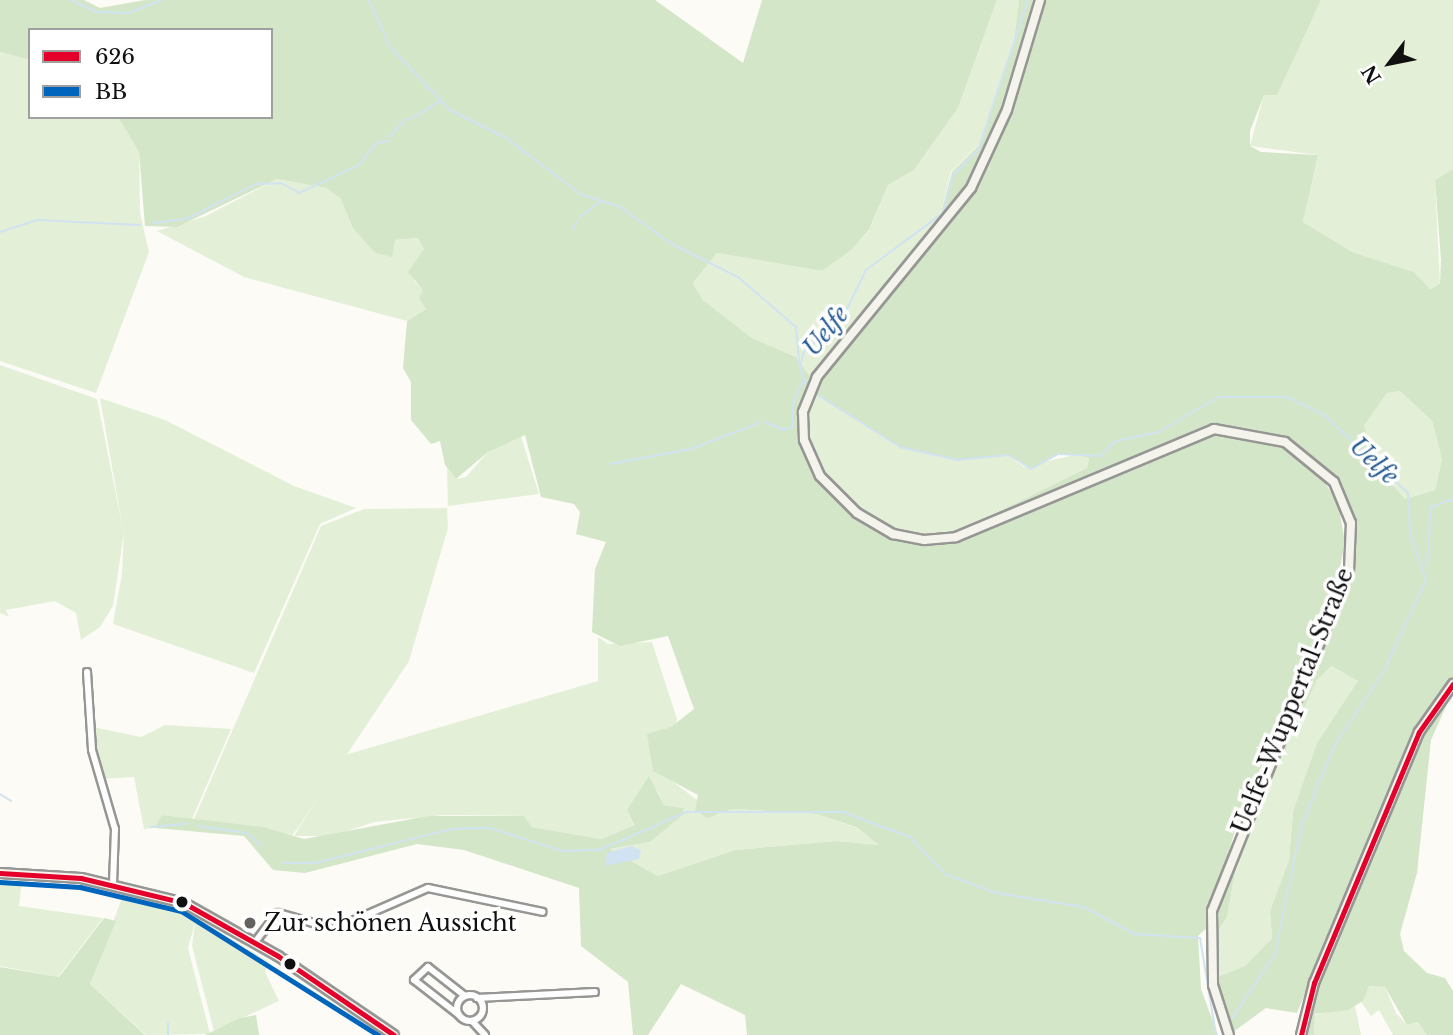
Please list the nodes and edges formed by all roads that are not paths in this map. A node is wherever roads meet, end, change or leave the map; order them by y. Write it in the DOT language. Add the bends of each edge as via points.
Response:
graph roads {
  1 [pos="1040,0"];
  2 [pos="87,672"];
  3 [pos="1453,684"];
  4 [pos="0,873"];
  5 [pos="113,883"];
  6 [pos="542,912"];
  7 [pos="255,942"];
  8 [pos="595,992"];
  9 [pos="465,996"];
  10 [pos="477,998"];
  11 [pos="459,1016"];
  12 [pos="472,1021"];
  13 [pos="394,1035"];
  14 [pos="485,1035"];
  15 [pos="1229,1035"];
  16 [pos="1301,1035"];
  1 -- 15 [label="main road, Uelfe-Wuppertal-Straße" via="1007,110 971,188 817,377 804,406 804,440 820,476 856,513 893,534 924,540 956,537 1214,429 1275,438 1309,457 1334,482 1352,531 1346,579 1212,911 1213,985"];
  2 -- 5 [label="street" via="92,750 115,829"];
  3 -- 16 [label="main road" via="1419,732 1314,982"];
  4 -- 5 [label="main road"];
  5 -- 7 [label="main road" via="184,903"];
  6 -- 7 [label="street" via="428,888 334,929 278,913"];
  7 -- 13 [label="main road"];
  8 -- 10 [label="street"];
  9 -- 10 [label="street"];
  9 -- 11 [label="street" via="458,1003"];
  9 -- 11 [label="street" via="428,967 414,980"];
  10 -- 12 [label="street" via="482,1011"];
  11 -- 12 [label="street"];
  12 -- 14 [label="street"];
}
